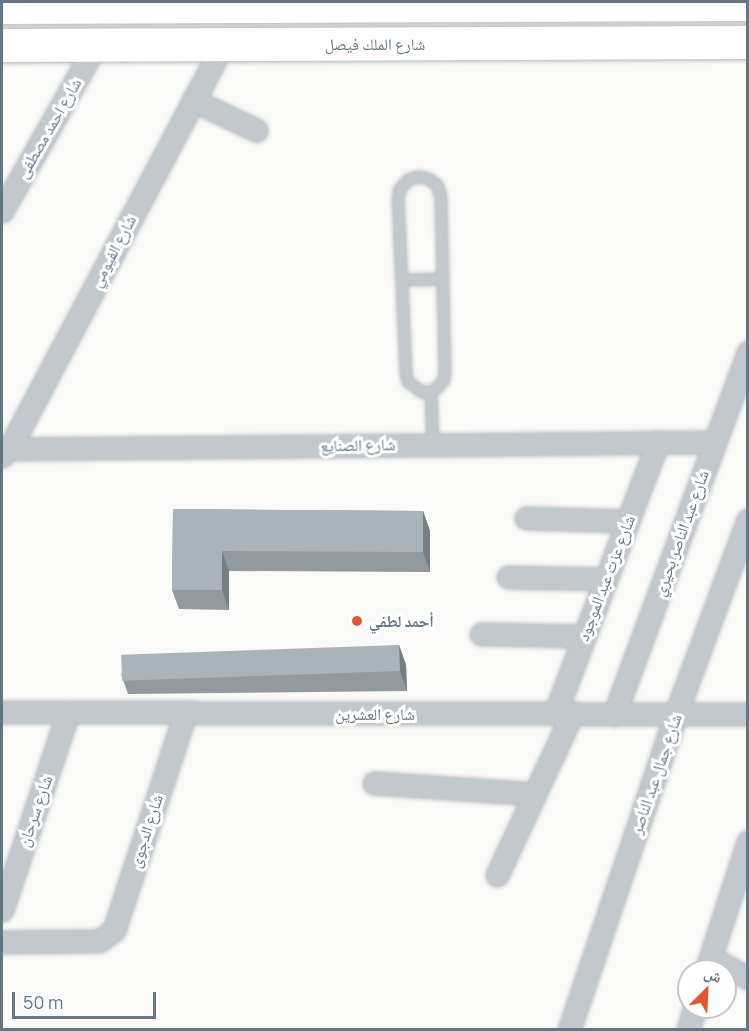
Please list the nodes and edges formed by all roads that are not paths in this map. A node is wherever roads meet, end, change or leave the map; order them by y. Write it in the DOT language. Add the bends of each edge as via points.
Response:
graph roads {
  1 [pos="414,3"];
  2 [pos="511,3"];
  3 [pos="69,4"];
  4 [pos="193,4"];
  5 [pos="285,4"];
  6 [pos="545,4"];
  7 [pos="605,4"];
  8 [pos="747,4"];
  9 [pos="2,7"];
  10 [pos="614,42"];
  11 [pos="747,42"];
  12 [pos="550,43"];
  13 [pos="223,44"];
  14 [pos="2,45"];
  15 [pos="96,45"];
  16 [pos="193,100"];
  17 [pos="256,130"];
  18 [pos="2,211"];
  19 [pos="443,279"];
  20 [pos="402,280"];
  21 [pos="747,352"];
  22 [pos="431,392"];
  23 [pos="658,442"];
  24 [pos="714,442"];
  25 [pos="433,445"];
  26 [pos="4,451"];
  27 [pos="526,518"];
  28 [pos="628,520"];
  29 [pos="747,520"];
  30 [pos="508,577"];
  31 [pos="606,579"];
  32 [pos="481,634"];
  33 [pos="584,636"];
  34 [pos="2,712"];
  35 [pos="68,713"];
  36 [pos="185,714"];
  37 [pos="563,714"];
  38 [pos="747,714"];
  39 [pos="614,715"];
  40 [pos="675,716"];
  41 [pos="374,783"];
  42 [pos="534,794"];
  43 [pos="747,842"];
  44 [pos="496,875"];
  45 [pos="2,910"];
  46 [pos="2,942"];
  47 [pos="711,959"];
  48 [pos="569,1029"];
  1 -- 2 [label="main road"];
  1 -- 5 [label="main road"];
  2 -- 6 [label="main road"];
  3 -- 4 [label="main road"];
  3 -- 9 [label="main road"];
  4 -- 5 [label="main road"];
  6 -- 7 [label="main road"];
  6 -- 12 [label="main road" via="560,22 560,30"];
  7 -- 8 [label="main road"];
  7 -- 10 [label="main road" via="600,21 602,30"];
  10 -- 11 [label="main road, شارع الملك فيصل"];
  10 -- 12 [label="main road, شارع الملك فيصل"];
  12 -- 13 [label="main road, شارع الملك فيصل"];
  13 -- 15 [label="main road, شارع الملك فيصل"];
  13 -- 16 [label="street, شارع الفيومي"];
  14 -- 15 [label="main road, شارع الملك فيصل"];
  15 -- 18 [label="street, شارع احمد مصطفى"];
  16 -- 17 [label="street"];
  16 -- 26 [label="street, شارع الفيومي"];
  19 -- 20 [label="lane"];
  19 -- 20 [label="lane" via="441,197 438,186 418,177 408,180 400,189 398,200"];
  19 -- 22 [label="lane" via="444,380"];
  20 -- 22 [label="lane" via="406,373 414,388"];
  21 -- 24 [label="street, شارع عبد الناصر بحيري"];
  22 -- 25 [label="lane"];
  23 -- 24 [label="street, شارع الصنايع"];
  23 -- 25 [label="street, شارع الصنايع"];
  23 -- 28 [label="street, شارع عزت عبد الموجود"];
  24 -- 39 [label="street, شارع عبد الناصر بحيري"];
  25 -- 26 [label="street, شارع الصنايع"];
  27 -- 28 [label="street"];
  28 -- 31 [label="street, شارع عزت عبد الموجود"];
  29 -- 40 [label="street, شارع جمال عبد الناصر"];
  30 -- 31 [label="street"];
  31 -- 33 [label="street, شارع عزت عبد الموجود"];
  32 -- 33 [label="street"];
  33 -- 37 [label="street, شارع عزت عبد الموجود"];
  34 -- 35 [label="street, شارع العشرين"];
  35 -- 36 [label="street, شارع العشرين"];
  35 -- 45 [label="street, شارع سرحان"];
  36 -- 37 [label="street, شارع العشرين"];
  36 -- 46 [label="street, شارع الدجوى" via="114,930 99,941"];
  37 -- 39 [label="street, شارع العشرين"];
  37 -- 42 [label="street, شارع عزت عبد الموجود"];
  38 -- 40 [label="street, شارع العشرين"];
  39 -- 40 [label="street, شارع العشرين"];
  40 -- 48 [label="street, شارع جمال عبد الناصر"];
  41 -- 42 [label="street"];
  42 -- 44 [label="street, شارع عزت عبد الموجود"];
  43 -- 47 [label="street"];
}
